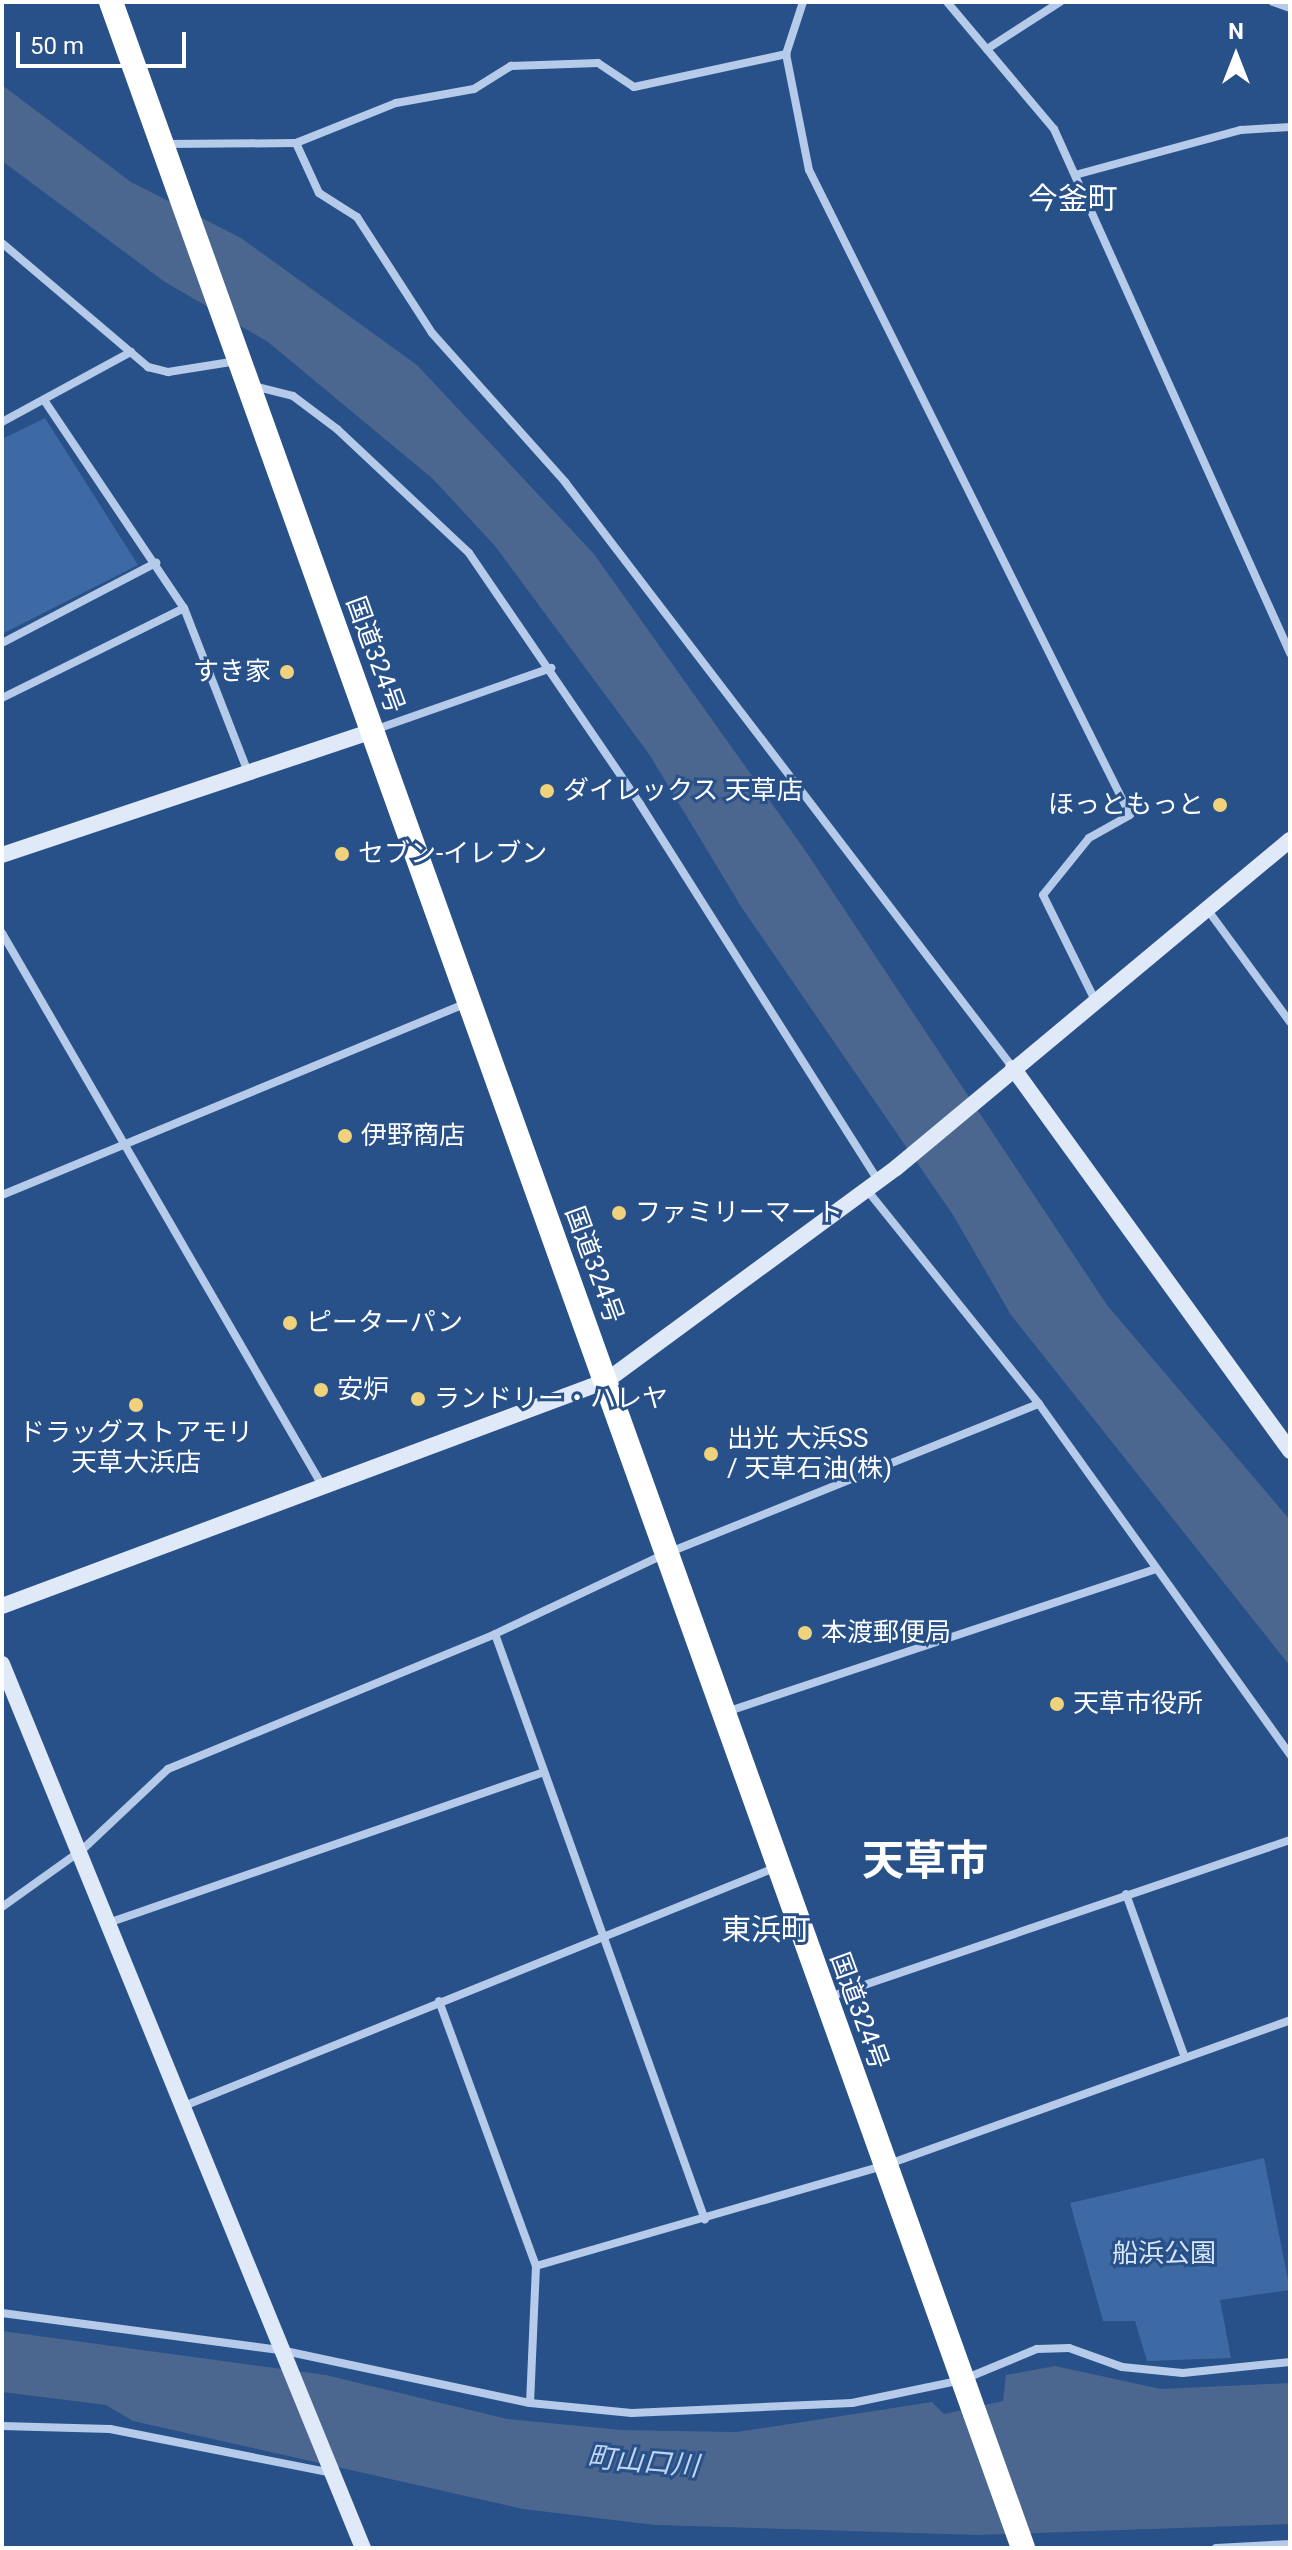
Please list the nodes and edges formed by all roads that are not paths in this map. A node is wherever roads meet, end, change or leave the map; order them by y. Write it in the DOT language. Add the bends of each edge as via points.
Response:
graph roads {
  1 [pos="111,2"];
  2 [pos="803,2"];
  3 [pos="947,2"];
  4 [pos="1060,2"];
  5 [pos="1273,2"];
  6 [pos="1290,8"];
  7 [pos="987,49"];
  8 [pos="786,54"];
  9 [pos="1290,127"];
  10 [pos="296,143"];
  11 [pos="162,144"];
  12 [pos="1075,175"];
  13 [pos="2,243"];
  14 [pos="131,352"];
  15 [pos="236,355"];
  16 [pos="247,385"];
  17 [pos="44,400"];
  18 [pos="2,422"];
  19 [pos="156,563"];
  20 [pos="184,608"];
  21 [pos="2,643"];
  22 [pos="1290,653"];
  23 [pos="551,668"];
  24 [pos="2,698"];
  25 [pos="373,731"];
  26 [pos="248,773"];
  27 [pos="1290,840"];
  28 [pos="2,855"];
  29 [pos="1206,909"];
  30 [pos="2,933"];
  31 [pos="1095,1000"];
  32 [pos="469,1002"];
  33 [pos="1290,1022"];
  34 [pos="1013,1068"];
  35 [pos="127,1149"];
  36 [pos="872,1186"];
  37 [pos="2,1195"];
  38 [pos="606,1381"];
  39 [pos="1039,1404"];
  40 [pos="1290,1451"];
  41 [pos="323,1487"];
  42 [pos="665,1554"];
  43 [pos="1154,1570"];
  44 [pos="2,1606"];
  45 [pos="495,1634"];
  46 [pos="2,1664"];
  47 [pos="721,1713"];
  48 [pos="1290,1755"];
  49 [pos="543,1772"];
  50 [pos="1290,1840"];
  51 [pos="82,1850"];
  52 [pos="777,1866"];
  53 [pos="1126,1894"];
  54 [pos="2,1907"];
  55 [pos="111,1922"];
  56 [pos="600,1936"];
  57 [pos="825,1999"];
  58 [pos="439,2001"];
  59 [pos="1290,2020"];
  60 [pos="1185,2058"];
  61 [pos="184,2106"];
  62 [pos="886,2165"];
  63 [pos="705,2220"];
  64 [pos="536,2266"];
  65 [pos="2,2313"];
  66 [pos="287,2356"];
  67 [pos="1290,2362"];
  68 [pos="964,2387"];
  69 [pos="530,2403"];
  70 [pos="2,2426"];
  71 [pos="331,2469"];
  72 [pos="1021,2544"];
  73 [pos="1290,2544"];
  74 [pos="363,2548"];
  75 [pos="1216,2548"];
  1 -- 11 [label="highway, 国道324号"];
  2 -- 8 [label="street"];
  3 -- 7 [label="street"];
  4 -- 7 [label="street"];
  5 -- 6 [label="street"];
  7 -- 12 [label="street" via="1054,129"];
  8 -- 10 [label="street" via="634,87 598,63 511,66 474,89 396,103"];
  8 -- 31 [label="street" via="809,170 1130,815 1089,838 1043,895"];
  9 -- 12 [label="street" via="1241,130"];
  10 -- 11 [label="street"];
  10 -- 34 [label="street" via="319,193 357,217 424,322 565,482"];
  11 -- 15 [label="highway, 国道324号"];
  12 -- 22 [label="street"];
  13 -- 14 [label="street"];
  14 -- 15 [label="street" via="168,372"];
  14 -- 17 [label="street"];
  15 -- 16 [label="highway, 国道324号"];
  16 -- 23 [label="street" via="293,396 411,493 469,553"];
  16 -- 25 [label="highway, 国道324号"];
  17 -- 18 [label="street"];
  17 -- 19 [label="street"];
  19 -- 20 [label="street"];
  19 -- 21 [label="street"];
  20 -- 24 [label="street"];
  20 -- 26 [label="street"];
  23 -- 25 [label="street"];
  23 -- 36 [label="street"];
  25 -- 26 [label="street"];
  25 -- 32 [label="highway, 国道324号"];
  26 -- 28 [label="street"];
  27 -- 29 [label="street"];
  29 -- 31 [label="street"];
  29 -- 33 [label="street"];
  30 -- 35 [label="street"];
  31 -- 34 [label="street"];
  32 -- 35 [label="street"];
  32 -- 38 [label="highway, 国道324号"];
  34 -- 36 [label="street"];
  34 -- 40 [label="street"];
  35 -- 37 [label="street"];
  35 -- 41 [label="street"];
  36 -- 38 [label="street"];
  36 -- 39 [label="street"];
  38 -- 41 [label="street"];
  38 -- 42 [label="highway, 国道324号"];
  39 -- 42 [label="street"];
  39 -- 43 [label="street"];
  41 -- 44 [label="street"];
  42 -- 45 [label="street"];
  42 -- 47 [label="highway, 国道324号"];
  43 -- 47 [label="street"];
  43 -- 48 [label="street"];
  45 -- 49 [label="street"];
  45 -- 51 [label="street" via="168,1769"];
  46 -- 51 [label="street"];
  47 -- 52 [label="highway, 国道324号"];
  49 -- 55 [label="street"];
  49 -- 56 [label="street"];
  50 -- 53 [label="street"];
  51 -- 54 [label="street"];
  51 -- 55 [label="street"];
  52 -- 56 [label="street"];
  52 -- 57 [label="highway, 国道324号"];
  53 -- 57 [label="street"];
  53 -- 60 [label="street"];
  55 -- 61 [label="street"];
  56 -- 58 [label="street"];
  56 -- 63 [label="street"];
  57 -- 62 [label="highway, 国道324号"];
  58 -- 61 [label="street"];
  58 -- 64 [label="street"];
  59 -- 60 [label="street"];
  60 -- 62 [label="street"];
  61 -- 66 [label="street"];
  62 -- 63 [label="street"];
  62 -- 68 [label="highway, 国道324号"];
  63 -- 64 [label="street"];
  64 -- 69 [label="street"];
  65 -- 66 [label="street"];
  66 -- 69 [label="street"];
  66 -- 71 [label="street"];
  67 -- 68 [label="street" via="1183,2373 1122,2367 1069,2348 1037,2349"];
  68 -- 69 [label="street" via="735,2412"];
  68 -- 72 [label="highway, 国道324号"];
  70 -- 71 [label="street" via="110,2429"];
  71 -- 74 [label="street"];
  73 -- 75 [label="street"];
}
